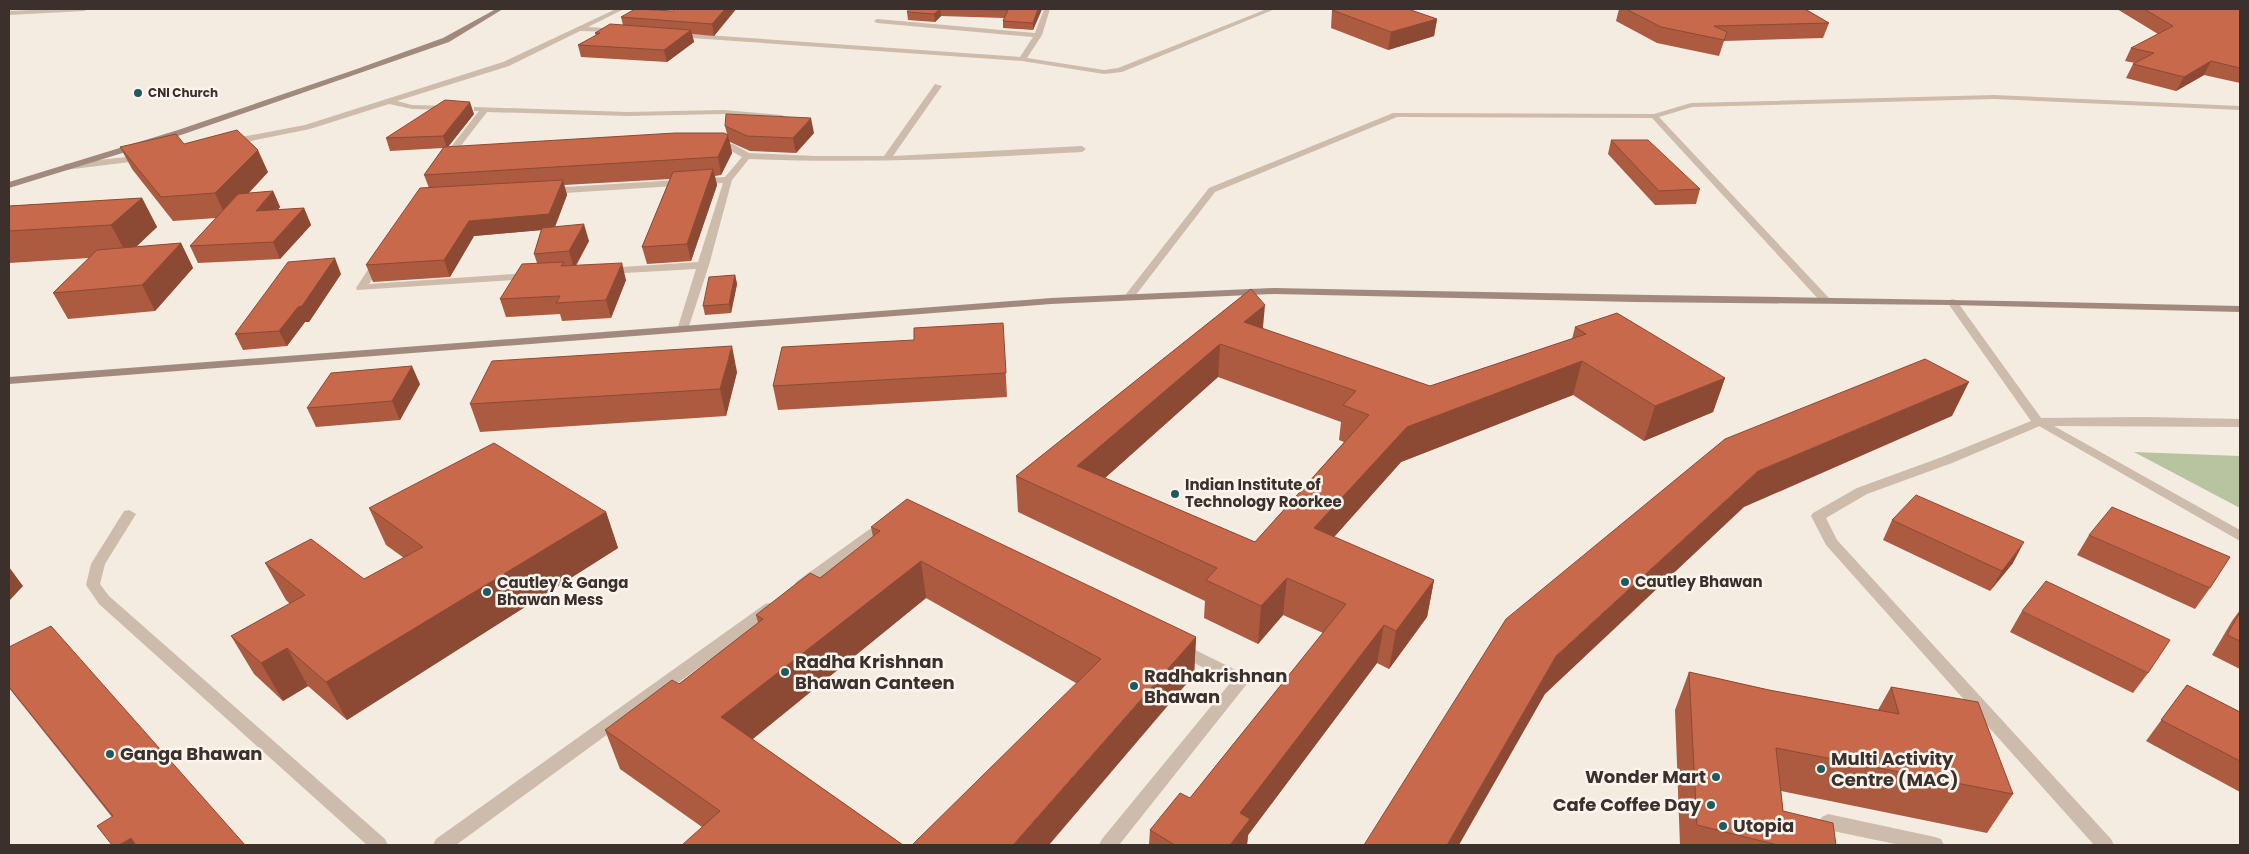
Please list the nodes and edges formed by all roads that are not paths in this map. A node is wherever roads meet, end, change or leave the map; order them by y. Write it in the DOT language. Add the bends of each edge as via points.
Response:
graph roads {
  1 [pos="84,9"];
  2 [pos="500,9"];
  3 [pos="621,9"];
  4 [pos="1047,9"];
  5 [pos="1272,9"];
  6 [pos="9,13"];
  7 [pos="877,21"];
  8 [pos="580,28"];
  9 [pos="628,32"];
  10 [pos="667,35"];
  11 [pos="1038,35"];
  12 [pos="1022,60"];
  13 [pos="938,86"];
  14 [pos="388,101"];
  15 [pos="2240,108"];
  16 [pos="485,109"];
  17 [pos="1654,116"];
  18 [pos="790,118"];
  19 [pos="220,144"];
  20 [pos="704,146"];
  21 [pos="1082,149"];
  22 [pos="747,156"];
  23 [pos="153,157"];
  24 [pos="456,158"];
  25 [pos="887,158"];
  26 [pos="66,167"];
  27 [pos="728,180"];
  28 [pos="9,185"];
  29 [pos="540,192"];
  30 [pos="387,248"];
  31 [pos="704,265"];
  32 [pos="596,272"];
  33 [pos="538,276"];
  34 [pos="1128,298"];
  35 [pos="1825,300"];
  36 [pos="1952,302"];
  37 [pos="2240,309"];
  38 [pos="683,330"];
  39 [pos="9,381"];
  40 [pos="2038,422"];
  41 [pos="2240,423"];
  42 [pos="129,514"];
  43 [pos="900,514"];
  44 [pos="2240,536"];
  45 [pos="1172,644"];
  46 [pos="1828,822"];
  47 [pos="379,845"];
  48 [pos="442,845"];
  49 [pos="1108,845"];
  50 [pos="1935,845"];
  51 [pos="2104,845"];
  1 -- 6 [label="street"];
  2 -- 26 [label="street" via="446,40 181,132"];
  3 -- 8 [label="street"];
  4 -- 11 [label="street"];
  5 -- 12 [label="street" via="1119,70 1104,72"];
  7 -- 11 [label="street"];
  8 -- 9 [label="street"];
  8 -- 14 [label="street" via="506,64"];
  10 -- 12 [label="street"];
  11 -- 12 [label="street"];
  13 -- 25 [label="street"];
  14 -- 16 [label="street" via="412,106"];
  14 -- 19 [label="street" via="307,126"];
  15 -- 17 [label="street" via="1985,98 1691,104"];
  16 -- 18 [label="street" via="628,114 724,112"];
  16 -- 24 [label="street" via="444,163"];
  17 -- 34 [label="street" via="1396,115 1212,190"];
  17 -- 35 [label="street"];
  20 -- 22 [label="street" via="730,146"];
  21 -- 25 [label="street"];
  22 -- 25 [label="street"];
  22 -- 27 [label="street"];
  23 -- 26 [label="street"];
  26 -- 28 [label="street"];
  27 -- 29 [label="street"];
  27 -- 31 [label="street"];
  30 -- 33 [label="street" via="361,288"];
  31 -- 32 [label="street"];
  31 -- 38 [label="street"];
  34 -- 35 [label="street" via="1274,291"];
  34 -- 38 [label="street" via="1051,301"];
  35 -- 36 [label="street"];
  36 -- 37 [label="street"];
  36 -- 40 [label="street"];
  38 -- 39 [label="street"];
  40 -- 41 [label="street" via="2143,420"];
  40 -- 44 [label="street"];
  40 -- 51 [label="street" via="1862,491 1818,516 1831,542"];
  42 -- 47 [label="street" via="98,564 93,584 104,600"];
  43 -- 48 [label="street"];
  45 -- 49 [label="street" via="1242,680"];
  46 -- 50 [label="street"];
}
